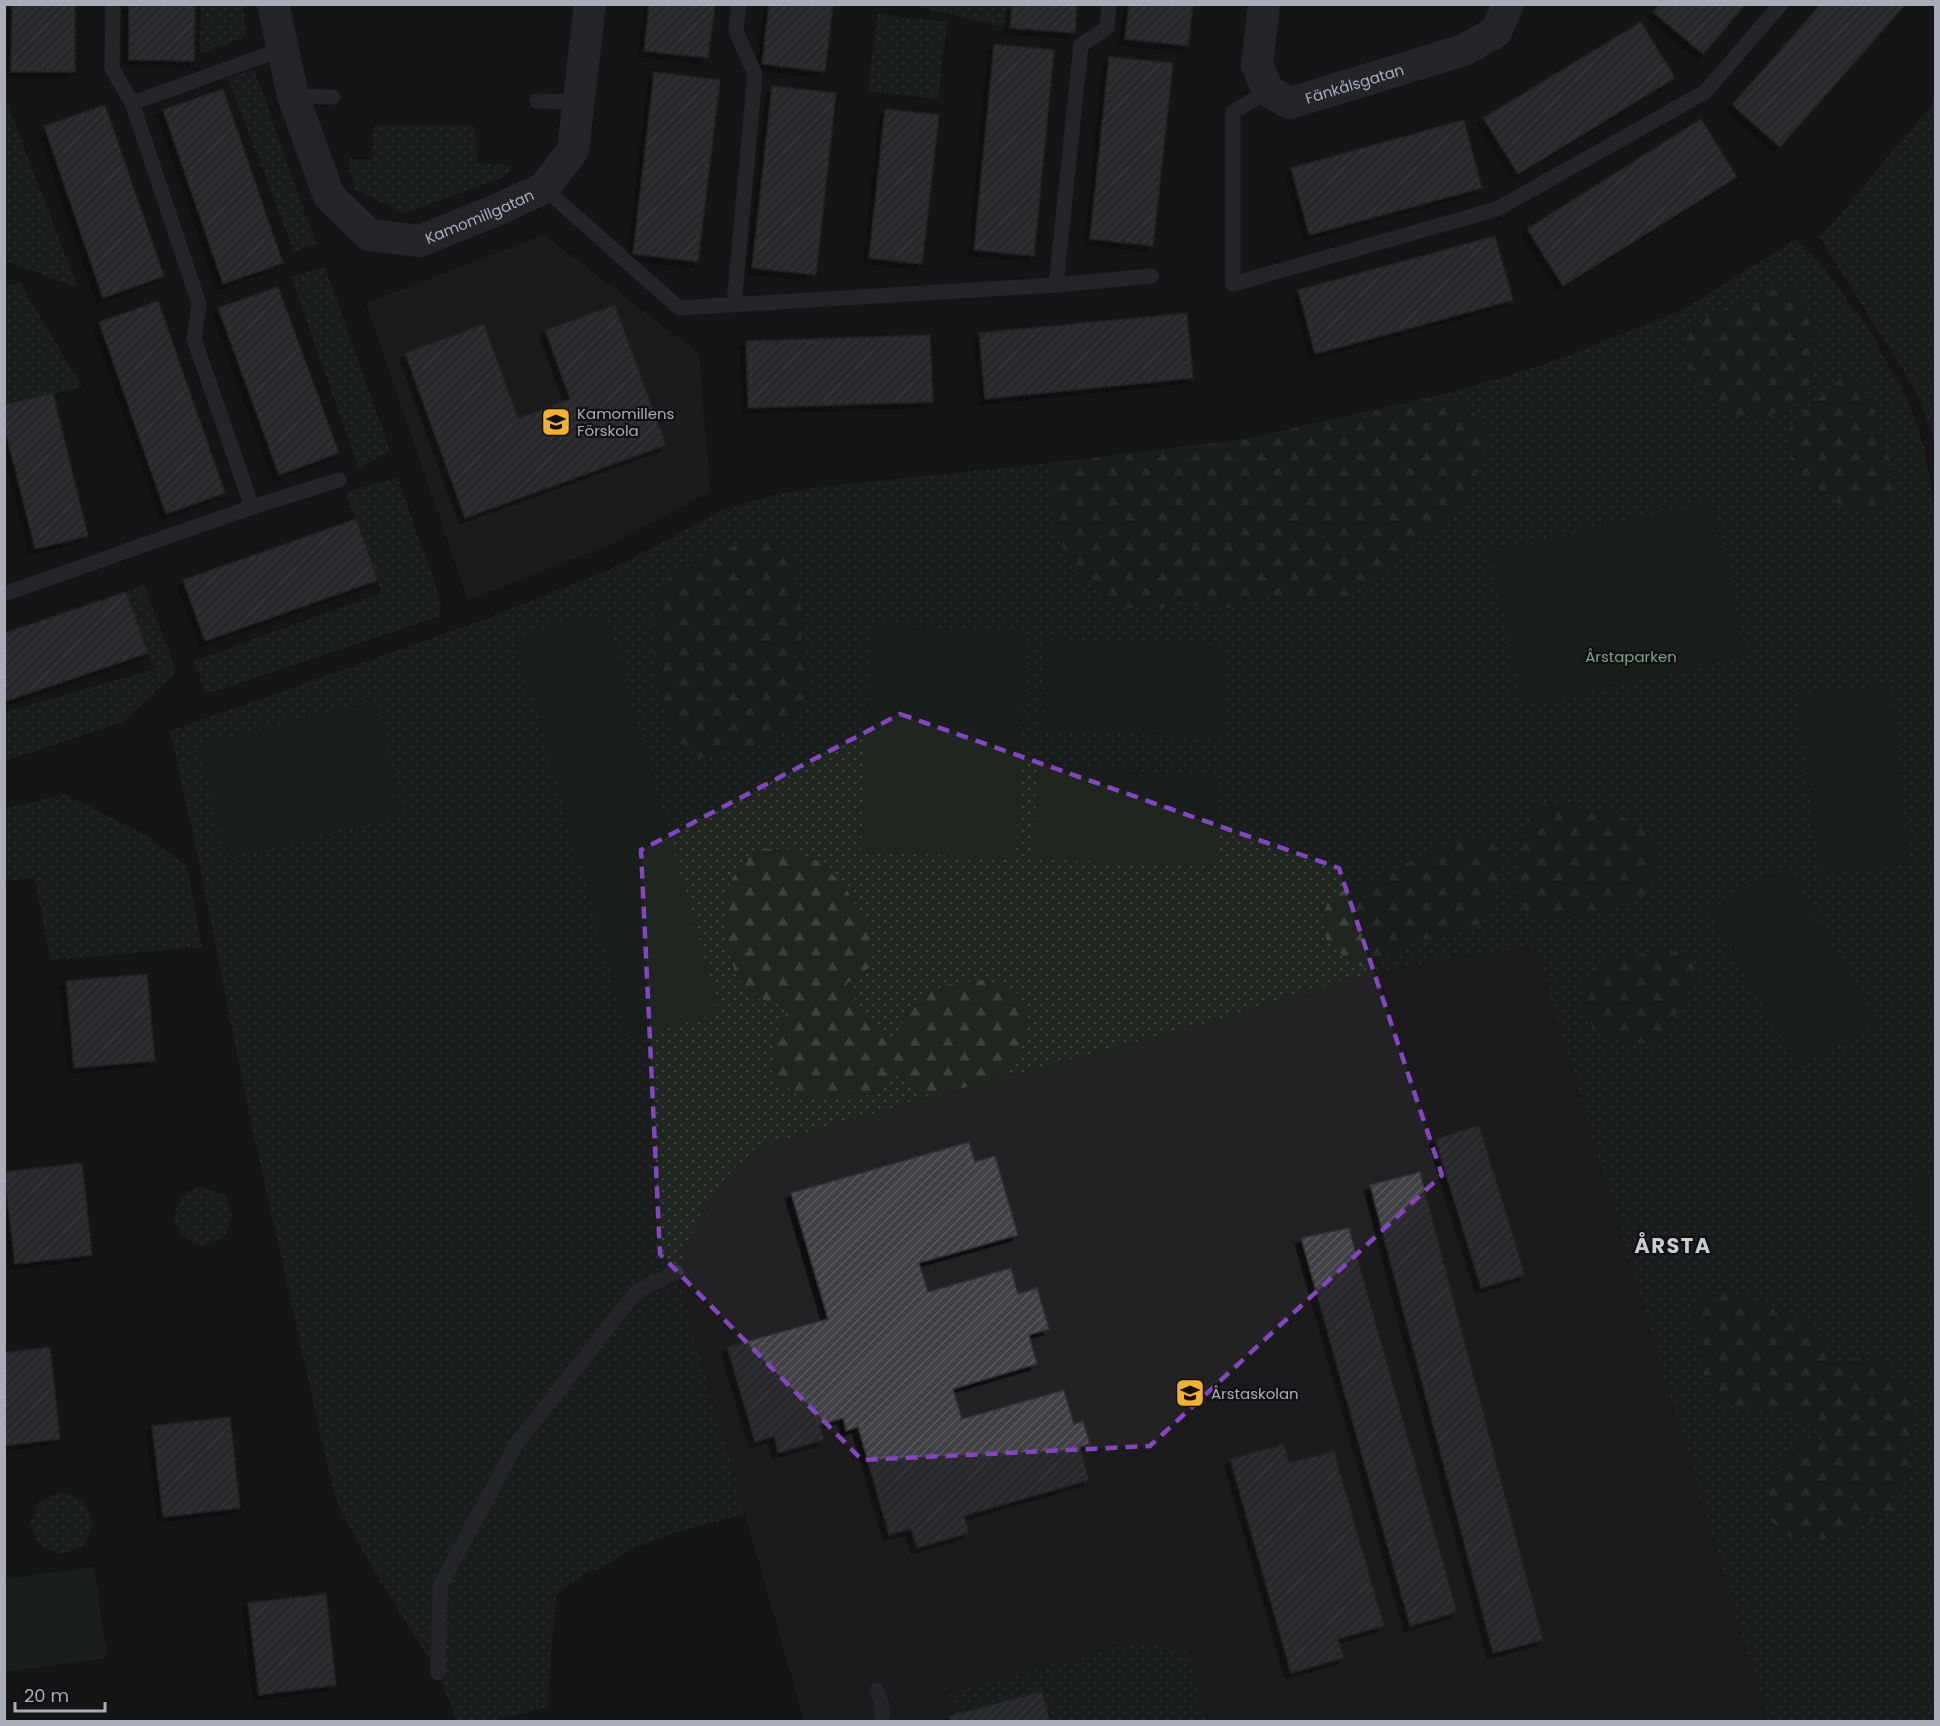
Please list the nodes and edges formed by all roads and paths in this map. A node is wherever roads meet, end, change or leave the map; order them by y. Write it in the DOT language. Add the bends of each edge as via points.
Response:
graph roads {
  1 [pos="113,4"];
  2 [pos="273,4"];
  3 [pos="590,4"];
  4 [pos="739,4"];
  5 [pos="1109,4"];
  6 [pos="1264,4"];
  7 [pos="1508,4"];
  8 [pos="1781,4"];
  9 [pos="283,49"];
  10 [pos="1268,91"];
  11 [pos="293,96"];
  12 [pos="333,97"];
  13 [pos="537,101"];
  14 [pos="579,102"];
  15 [pos="132,103"];
  16 [pos="544,188"];
  17 [pos="1151,276"];
  18 [pos="1056,285"];
  19 [pos="734,305"];
  20 [pos="339,480"];
  21 [pos="252,507"];
  22 [pos="4,594"];
  23 [pos="676,1272"];
  24 [pos="438,1673"];
  25 [pos="877,1690"];
  26 [pos="881,1722"];
  1 -- 15 [label="lane" via="112,68"];
  2 -- 9 [label="street, Kamomillgatan"];
  3 -- 14 [label="street, Kamomillgatan"];
  4 -- 19 [label="lane" via="736,31 755,75"];
  5 -- 18 [label="lane" via="1107,28 1081,45"];
  6 -- 10 [label="street" via="1257,65"];
  7 -- 10 [label="street, Fänkålsgatan" via="1496,32 1464,50 1290,103"];
  8 -- 10 [label="lane" via="1705,92 1497,210 1233,284 1233,112"];
  9 -- 11 [label="street, Kamomillgatan"];
  9 -- 15 [label="lane"];
  11 -- 12 [label="lane"];
  11 -- 16 [label="street, Kamomillgatan" via="329,196 369,235 420,241"];
  13 -- 14 [label="lane"];
  14 -- 16 [label="street, Kamomillgatan" via="573,150"];
  15 -- 21 [label="lane" via="199,304 194,339"];
  16 -- 19 [label="lane" via="680,308"];
  17 -- 18 [label="lane"];
  18 -- 19 [label="lane"];
  20 -- 21 [label="lane"];
  21 -- 22 [label="lane"];
  23 -- 24 [label="lane" via="636,1292 517,1443 440,1586"];
  25 -- 26 [label="lane" via="883,1708"];
}
